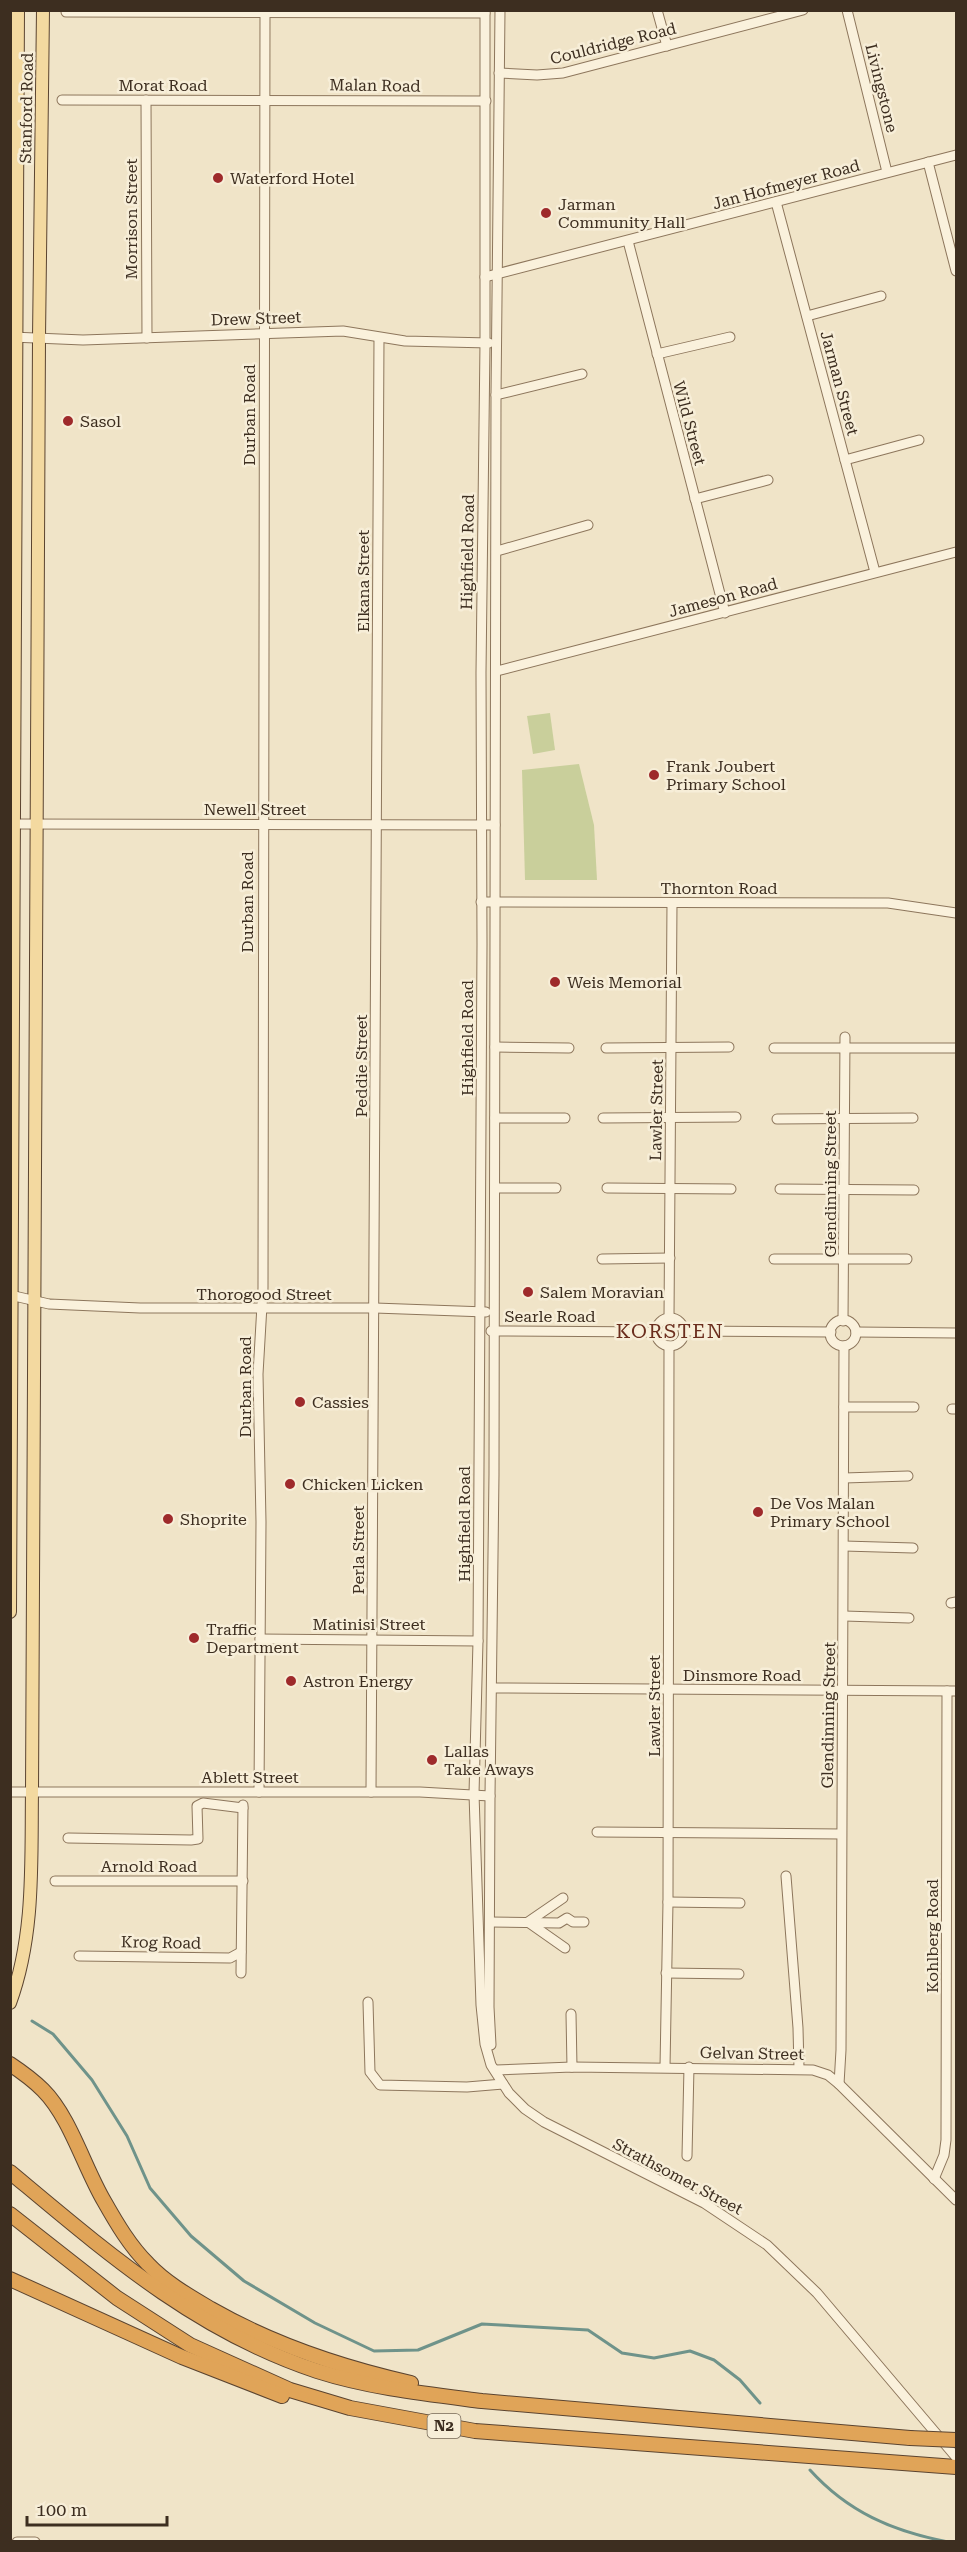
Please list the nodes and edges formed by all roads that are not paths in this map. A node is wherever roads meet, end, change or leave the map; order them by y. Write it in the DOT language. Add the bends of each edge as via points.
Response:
graph roads {
  1 [pos="18,10"];
  2 [pos="43,10"];
  3 [pos="500,10"];
  4 [pos="657,10"];
  5 [pos="803,10"];
  6 [pos="847,10"];
  7 [pos="265,11"];
  8 [pos="66,12"];
  9 [pos="427,12"];
  10 [pos="485,12"];
  11 [pos="667,46"];
  12 [pos="499,73"];
  13 [pos="264,99"];
  14 [pos="62,100"];
  15 [pos="146,100"];
  16 [pos="486,101"];
  17 [pos="957,154"];
  18 [pos="928,162"];
  19 [pos="887,172"];
  20 [pos="776,202"];
  21 [pos="628,241"];
  22 [pos="957,271"];
  23 [pos="499,275"];
  24 [pos="485,278"];
  25 [pos="880,296"];
  26 [pos="807,316"];
  27 [pos="265,334"];
  28 [pos="13,337"];
  29 [pos="730,337"];
  30 [pos="147,338"];
  31 [pos="379,338"];
  32 [pos="39,339"];
  33 [pos="485,343"];
  34 [pos="498,343"];
  35 [pos="657,354"];
  36 [pos="582,374"];
  37 [pos="496,395"];
  38 [pos="919,440"];
  39 [pos="845,460"];
  40 [pos="768,480"];
  41 [pos="695,500"];
  42 [pos="588,525"];
  43 [pos="497,551"];
  44 [pos="957,552"];
  45 [pos="874,572"];
  46 [pos="725,613"];
  47 [pos="496,671"];
  48 [pos="14,824"];
  49 [pos="38,824"];
  50 [pos="262,824"];
  51 [pos="377,824"];
  52 [pos="481,825"];
  53 [pos="495,825"];
  54 [pos="481,902"];
  55 [pos="496,902"];
  56 [pos="672,903"];
  57 [pos="957,913"];
  58 [pos="845,1037"];
  59 [pos="495,1047"];
  60 [pos="729,1047"];
  61 [pos="569,1048"];
  62 [pos="606,1048"];
  63 [pos="672,1048"];
  64 [pos="774,1048"];
  65 [pos="845,1048"];
  66 [pos="957,1048"];
  67 [pos="736,1117"];
  68 [pos="495,1118"];
  69 [pos="564,1118"];
  70 [pos="603,1118"];
  71 [pos="913,1118"];
  72 [pos="671,1119"];
  73 [pos="777,1119"];
  74 [pos="846,1119"];
  75 [pos="495,1188"];
  76 [pos="556,1188"];
  77 [pos="607,1188"];
  78 [pos="845,1188"];
  79 [pos="670,1189"];
  80 [pos="731,1189"];
  81 [pos="780,1189"];
  82 [pos="914,1190"];
  83 [pos="670,1258"];
  84 [pos="602,1259"];
  85 [pos="774,1259"];
  86 [pos="844,1259"];
  87 [pos="907,1259"];
  88 [pos="11,1295"];
  89 [pos="34,1300"];
  90 [pos="375,1308"];
  91 [pos="262,1309"];
  92 [pos="480,1311"];
  93 [pos="494,1313"];
  94 [pos="669,1318"];
  95 [pos="843,1321"];
  96 [pos="480,1329"];
  97 [pos="494,1331"];
  98 [pos="683,1331"];
  99 [pos="656,1332"];
  100 [pos="831,1332"];
  101 [pos="856,1332"];
  102 [pos="957,1333"];
  103 [pos="669,1346"];
  104 [pos="844,1346"];
  105 [pos="494,1385"];
  106 [pos="479,1386"];
  107 [pos="844,1407"];
  108 [pos="914,1407"];
  109 [pos="908,1476"];
  110 [pos="844,1478"];
  111 [pos="844,1546"];
  112 [pos="913,1548"];
  113 [pos="10,1612"];
  114 [pos="844,1616"];
  115 [pos="909,1618"];
  116 [pos="260,1639"];
  117 [pos="373,1639"];
  118 [pos="478,1641"];
  119 [pos="492,1688"];
  120 [pos="668,1690"];
  121 [pos="843,1691"];
  122 [pos="952,1691"];
  123 [pos="32,1791"];
  124 [pos="10,1792"];
  125 [pos="259,1792"];
  126 [pos="371,1792"];
  127 [pos="243,1793"];
  128 [pos="474,1794"];
  129 [pos="490,1796"];
  130 [pos="243,1809"];
  131 [pos="597,1832"];
  132 [pos="668,1833"];
  133 [pos="841,1834"];
  134 [pos="68,1838"];
  135 [pos="786,1876"];
  136 [pos="55,1881"];
  137 [pos="243,1881"];
  138 [pos="563,1898"];
  139 [pos="668,1902"];
  140 [pos="740,1903"];
  141 [pos="490,1922"];
  142 [pos="528,1922"];
  143 [pos="584,1922"];
  144 [pos="565,1948"];
  145 [pos="242,1952"];
  146 [pos="79,1956"];
  147 [pos="241,1973"];
  148 [pos="666,1973"];
  149 [pos="739,1974"];
  150 [pos="10,2002"];
  151 [pos="368,2002"];
  152 [pos="571,2014"];
  153 [pos="10,2064"];
  154 [pos="494,2067"];
  155 [pos="572,2067"];
  156 [pos="665,2067"];
  157 [pos="689,2067"];
  158 [pos="799,2068"];
  159 [pos="503,2084"];
  160 [pos="839,2084"];
  161 [pos="687,2157"];
  162 [pos="10,2172"];
  163 [pos="934,2178"];
  164 [pos="957,2200"];
  165 [pos="10,2214"];
  166 [pos="10,2279"];
  167 [pos="570,2407"];
  168 [pos="475,2431"];
  169 [pos="957,2440"];
  170 [pos="957,2457"];
  171 [pos="957,2467"];
  172 [pos="17,2541"];
  173 [pos="35,2541"];
  1 -- 28 [label="main road, Stanford Road"];
  2 -- 32 [label="main road, Stanford Road"];
  3 -- 12 [label="street, Highfield Road"];
  4 -- 11 [label="street"];
  5 -- 11 [label="street, Couldridge Road"];
  6 -- 19 [label="street, Livingstone"];
  7 -- 8 [label="street"];
  7 -- 9 [label="street"];
  7 -- 13 [label="street, Durban Road"];
  9 -- 10 [label="street"];
  10 -- 16 [label="street, Highfield Road"];
  11 -- 12 [label="street, Couldridge Road" via="563,73"];
  12 -- 23 [label="street, Highfield Road"];
  13 -- 15 [label="street, Morat Road"];
  13 -- 16 [label="street, Malan Road"];
  13 -- 27 [label="street, Durban Road"];
  14 -- 15 [label="street, Morat Road"];
  15 -- 30 [label="street, Morrison Street"];
  16 -- 24 [label="street, Highfield Road"];
  17 -- 18 [label="street, Jan Hofmeyer Road"];
  18 -- 19 [label="street, Jan Hofmeyer Road"];
  18 -- 22 [label="street"];
  19 -- 20 [label="street, Jan Hofmeyer Road"];
  20 -- 21 [label="street, Jan Hofmeyer Road"];
  20 -- 26 [label="street, Jarman Street"];
  21 -- 23 [label="street, Jan Hofmeyer Road"];
  21 -- 35 [label="street, Wild Street"];
  23 -- 24 [label="street, Jan Hofmeyer Road"];
  23 -- 34 [label="street, Highfield Road"];
  24 -- 33 [label="street, Highfield Road"];
  25 -- 26 [label="street"];
  26 -- 39 [label="street, Jarman Street"];
  27 -- 30 [label="street, Drew Street"];
  27 -- 31 [label="street, Drew Street" via="343,331"];
  27 -- 50 [label="street, Durban Road"];
  28 -- 32 [label="street, Drew Street"];
  28 -- 48 [label="main road, Stanford Road"];
  29 -- 35 [label="street"];
  30 -- 32 [label="street, Drew Street"];
  31 -- 33 [label="street, Drew Street"];
  31 -- 51 [label="street, Elkana Street"];
  32 -- 49 [label="main road, Stanford Road"];
  33 -- 34 [label="street, Drew Street"];
  33 -- 52 [label="street, Highfield Road"];
  34 -- 37 [label="street, Highfield Road"];
  35 -- 41 [label="street, Wild Street"];
  36 -- 37 [label="street"];
  37 -- 43 [label="street, Highfield Road"];
  38 -- 39 [label="street"];
  39 -- 45 [label="street, Jarman Street"];
  40 -- 41 [label="street"];
  41 -- 46 [label="street, Wild Street"];
  42 -- 43 [label="street"];
  43 -- 47 [label="street, Highfield Road"];
  44 -- 45 [label="street, Jameson Road"];
  45 -- 46 [label="street, Jameson Road"];
  46 -- 47 [label="street, Jameson Road"];
  47 -- 53 [label="street, Highfield Road"];
  48 -- 49 [label="street, Newell Street"];
  48 -- 88 [label="main road, Stanford Road"];
  49 -- 50 [label="street, Newell Street"];
  49 -- 89 [label="main road, Stanford Road"];
  50 -- 51 [label="street, Newell Street"];
  50 -- 91 [label="street, Durban Road"];
  51 -- 52 [label="street, Newell Street"];
  51 -- 90 [label="street, Peddie Street"];
  52 -- 53 [label="street, Newell Street"];
  52 -- 54 [label="street, Highfield Road"];
  53 -- 55 [label="street, Highfield Road"];
  54 -- 55 [label="street, Thornton Road"];
  54 -- 92 [label="street, Highfield Road"];
  55 -- 56 [label="street, Thornton Road"];
  55 -- 59 [label="street, Highfield Road"];
  56 -- 57 [label="street, Thornton Road" via="888,903"];
  56 -- 63 [label="street, Lawler Street"];
  58 -- 65 [label="street, Glendinning Street"];
  59 -- 61 [label="street"];
  59 -- 68 [label="street, Highfield Road"];
  60 -- 63 [label="street"];
  62 -- 63 [label="street"];
  63 -- 72 [label="street, Lawler Street"];
  64 -- 65 [label="street"];
  65 -- 66 [label="street"];
  65 -- 74 [label="street, Glendinning Street"];
  67 -- 72 [label="street"];
  68 -- 69 [label="street"];
  68 -- 75 [label="street, Highfield Road"];
  70 -- 72 [label="street"];
  71 -- 74 [label="street"];
  72 -- 79 [label="street, Lawler Street"];
  73 -- 74 [label="street"];
  74 -- 78 [label="street, Glendinning Street"];
  75 -- 76 [label="street"];
  75 -- 93 [label="street, Highfield Road"];
  77 -- 79 [label="street"];
  78 -- 81 [label="street"];
  78 -- 82 [label="street"];
  78 -- 86 [label="street, Glendinning Street"];
  79 -- 80 [label="street"];
  79 -- 83 [label="street, Lawler Street"];
  83 -- 84 [label="street"];
  83 -- 94 [label="street, Lawler Street"];
  85 -- 86 [label="street"];
  86 -- 87 [label="street"];
  86 -- 95 [label="street, Glendinning Street"];
  88 -- 89 [label="street, Thorogood Street"];
  88 -- 113 [label="main road, Stanford Road"];
  89 -- 91 [label="street, Thorogood Street" via="140,1308"];
  89 -- 123 [label="main road, Stanford Road"];
  90 -- 91 [label="street, Thorogood Street"];
  90 -- 92 [label="street, Thorogood Street"];
  90 -- 117 [label="street, Perla Street"];
  91 -- 116 [label="street, Durban Road" via="258,1374"];
  92 -- 93 [label="street, Thorogood Street"];
  92 -- 96 [label="street, Highfield Road"];
  93 -- 97 [label="street, Highfield Road"];
  94 -- 98 [label="street" via="677,1321"];
  94 -- 99 [label="street" via="660,1322"];
  95 -- 100 [label="street" via="835,1323"];
  95 -- 101 [label="street" via="852,1324"];
  96 -- 97 [label="street, Searle Road"];
  96 -- 106 [label="street, Highfield Road"];
  97 -- 99 [label="street, Searle Road"];
  97 -- 105 [label="street, Highfield Road"];
  98 -- 100 [label="street"];
  98 -- 103 [label="street" via="679,1342"];
  99 -- 103 [label="street" via="660,1341"];
  100 -- 104 [label="street" via="834,1342"];
  101 -- 102 [label="street"];
  101 -- 104 [label="street" via="853,1342"];
  103 -- 120 [label="street, Lawler Street"];
  104 -- 107 [label="street, Glendinning Street"];
  105 -- 106 [label="street"];
  105 -- 119 [label="street, Highfield Road"];
  106 -- 118 [label="street, Highfield Road"];
  107 -- 108 [label="street"];
  107 -- 110 [label="street, Glendinning Street"];
  109 -- 110 [label="street"];
  110 -- 111 [label="street, Glendinning Street"];
  111 -- 112 [label="street"];
  111 -- 114 [label="street, Glendinning Street"];
  114 -- 115 [label="street"];
  114 -- 121 [label="street, Glendinning Street"];
  116 -- 117 [label="street, Matinisi Street"];
  116 -- 125 [label="street, Durban Road"];
  117 -- 118 [label="street, Matinisi Street"];
  117 -- 126 [label="street, Perla Street"];
  118 -- 128 [label="street, Highfield Road"];
  119 -- 120 [label="street, Dinsmore Road"];
  119 -- 129 [label="street, Highfield Road"];
  120 -- 121 [label="street, Dinsmore Road"];
  120 -- 132 [label="street, Lawler Street"];
  121 -- 122 [label="street, Dinsmore Road"];
  121 -- 133 [label="street, Glendinning Street"];
  122 -- 163 [label="street, Kohlberg Road" via="946,2140"];
  123 -- 124 [label="street, Ablett Street"];
  123 -- 127 [label="street, Ablett Street"];
  123 -- 150 [label="main road, Stanford Road" via="28,1929"];
  125 -- 126 [label="street, Ablett Street"];
  125 -- 127 [label="street, Ablett Street"];
  126 -- 128 [label="street, Ablett Street"];
  127 -- 130 [label="street"];
  128 -- 129 [label="street, Ablett Street"];
  128 -- 154 [label="street, Highfield Road" via="483,2029"];
  129 -- 141 [label="street, Highfield Road"];
  130 -- 134 [label="street" via="203,1803 197,1806 198,1839"];
  130 -- 137 [label="street"];
  131 -- 132 [label="street"];
  132 -- 133 [label="street"];
  132 -- 139 [label="street, Lawler Street"];
  133 -- 160 [label="street, Glendinning Street"];
  135 -- 158 [label="street"];
  136 -- 137 [label="street, Arnold Road"];
  137 -- 145 [label="street"];
  138 -- 142 [label="street"];
  139 -- 140 [label="street"];
  139 -- 148 [label="street, Lawler Street"];
  141 -- 142 [label="street"];
  141 -- 154 [label="street, Highfield Road" via="489,2028"];
  142 -- 143 [label="street" via="559,1923 567,1929 573,1922"];
  142 -- 144 [label="street"];
  145 -- 146 [label="street, Krog Road" via="230,1958"];
  145 -- 147 [label="street"];
  148 -- 149 [label="street"];
  148 -- 156 [label="street, Lawler Street"];
  151 -- 159 [label="street" via="370,2072 380,2085"];
  152 -- 155 [label="street"];
  153 -- 167 [label="highway" via="43,2090 56,2106 102,2198 134,2247 167,2281 193,2298 274,2341 362,2372 412,2384"];
  154 -- 155 [label="street, Gelvan Street"];
  154 -- 159 [label="street, Strathsomer Street"];
  155 -- 156 [label="street, Gelvan Street"];
  156 -- 157 [label="street, Gelvan Street"];
  157 -- 158 [label="street, Gelvan Street"];
  157 -- 161 [label="street"];
  158 -- 160 [label="street, Gelvan Street" via="824,2073"];
  159 -- 170 [label="street, Strathsomer Street" via="525,2109 544,2122 704,2204 767,2245 817,2293"];
  160 -- 163 [label="street, Gelvan Street"];
  162 -- 167 [label="highway, N2" via="137,2277 225,2332 275,2354 337,2377 412,2392"];
  163 -- 164 [label="street, Gelvan Street"];
  165 -- 168 [label="highway, N2" via="150,2322 239,2369 290,2390 351,2408"];
  166 -- 168 [label="highway" via="182,2357 285,2397 345,2414"];
  167 -- 169 [label="highway, N2, bridge"];
  168 -- 171 [label="highway, N2"];
  172 -- 173 [label="street"];
}
